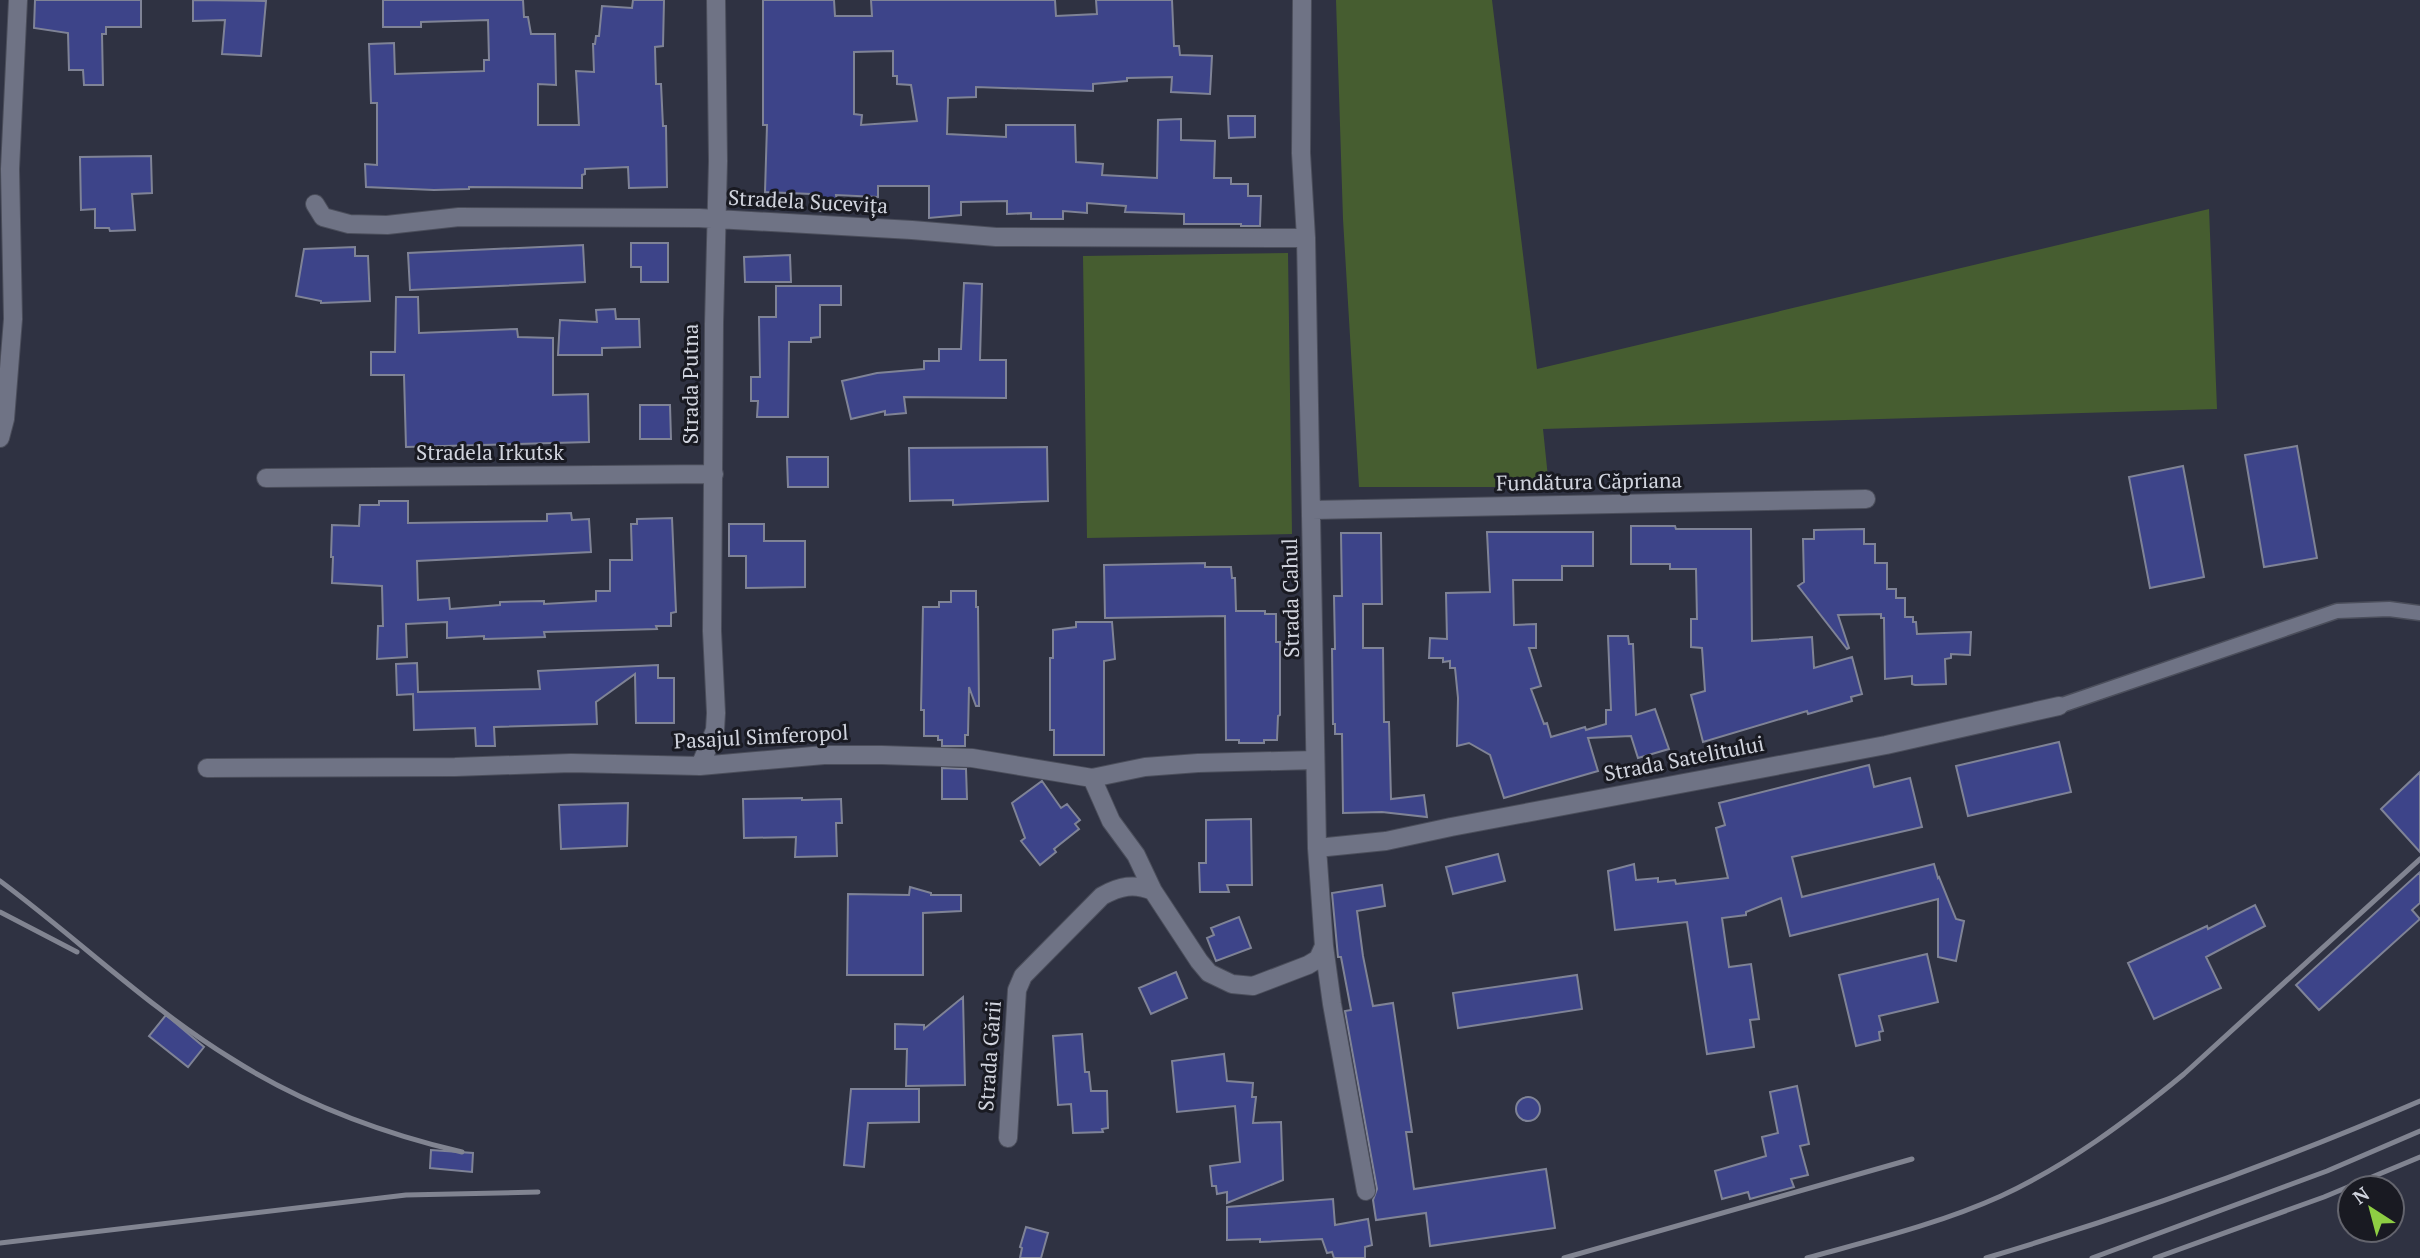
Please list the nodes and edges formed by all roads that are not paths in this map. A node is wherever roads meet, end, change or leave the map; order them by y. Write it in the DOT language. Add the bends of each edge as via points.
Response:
graph roads {
  1 [pos="18,0"];
  2 [pos="716,0"];
  3 [pos="1302,0"];
  4 [pos="315,204"];
  5 [pos="716,220"];
  6 [pos="1306,238"];
  7 [pos="0,438"];
  8 [pos="714,474"];
  9 [pos="266,478"];
  10 [pos="1866,499"];
  11 [pos="1312,510"];
  12 [pos="2420,614"];
  13 [pos="2059,706"];
  14 [pos="1315,760"];
  15 [pos="700,766"];
  16 [pos="206,768"];
  17 [pos="1092,778"];
  18 [pos="1317,848"];
  19 [pos="1153,891"];
  20 [pos="1324,946"];
  21 [pos="1008,1138"];
  22 [pos="1366,1191"];
  1 -- 7 [label="street" via="10,169 13,319"];
  2 -- 5 [label="street, Strada Putna"];
  3 -- 6 [label="street, Strada Cahul" via="1301,153"];
  4 -- 5 [label="street, Stradela Sucevița" via="323,217 349,224 459,217"];
  5 -- 6 [label="street, Stradela Sucevița" via="996,237"];
  5 -- 8 [label="street, Strada Putna"];
  6 -- 11 [label="street, Strada Cahul"];
  8 -- 9 [label="street, Stradela Irkutsk"];
  8 -- 15 [label="street, Strada Putna" via="716,722"];
  10 -- 11 [label="street, Fundătura Căpriana"];
  11 -- 14 [label="street, Strada Cahul"];
  12 -- 13 [label="lane" via="2389,609 2337,611"];
  13 -- 18 [label="street, Strada Satelitului" via="1886,745 1386,841"];
  14 -- 17 [label="street, Pasajul Simferopol" via="1145,767"];
  14 -- 18 [label="street, Strada Cahul"];
  15 -- 16 [label="street, Pasajul Simferopol" via="571,763"];
  15 -- 17 [label="street, Pasajul Simferopol" via="824,755 972,758"];
  17 -- 19 [label="street" via="1111,821 1142,863"];
  18 -- 20 [label="street, Strada Cahul"];
  19 -- 20 [label="street" via="1209,973 1232,984 1253,986 1287,975 1318,959"];
  19 -- 21 [label="street, Strada Gării" via="1132,886 1102,896 1023,976 1017,990"];
  20 -- 22 [label="street, Strada Cahul"];
}
